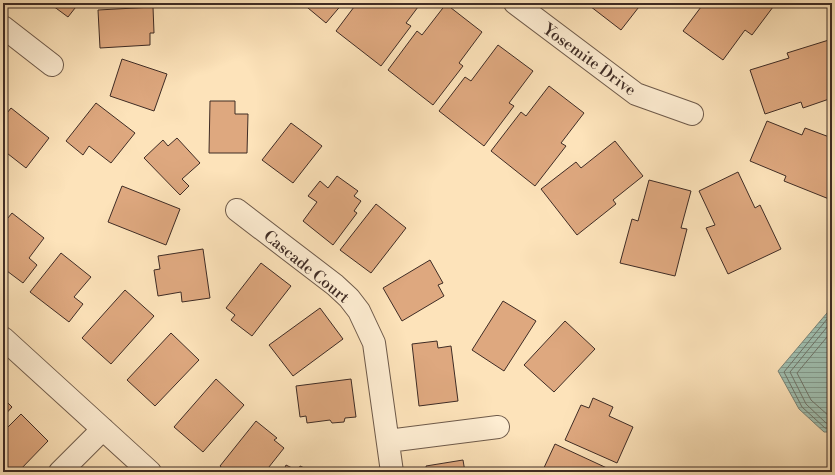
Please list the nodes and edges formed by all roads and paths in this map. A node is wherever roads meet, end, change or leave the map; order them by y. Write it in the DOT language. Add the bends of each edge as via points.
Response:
graph roads {
  1 [pos="515,3"];
  2 [pos="3,27"];
  3 [pos="52,65"];
  4 [pos="692,114"];
  5 [pos="237,210"];
  6 [pos="3,338"];
  7 [pos="498,427"];
  8 [pos="102,428"];
  9 [pos="388,441"];
  10 [pos="60,472"];
  11 [pos="150,472"];
  12 [pos="392,472"];
  1 -- 4 [label="street, Yosemite Drive" via="636,94"];
  2 -- 3 [label="street"];
  5 -- 9 [label="street, Cascade Court" via="335,285 360,311 374,343"];
  6 -- 8 [label="street"];
  7 -- 9 [label="street"];
  8 -- 10 [label="street"];
  8 -- 11 [label="street"];
  9 -- 12 [label="street, Cascade Court"];
}
